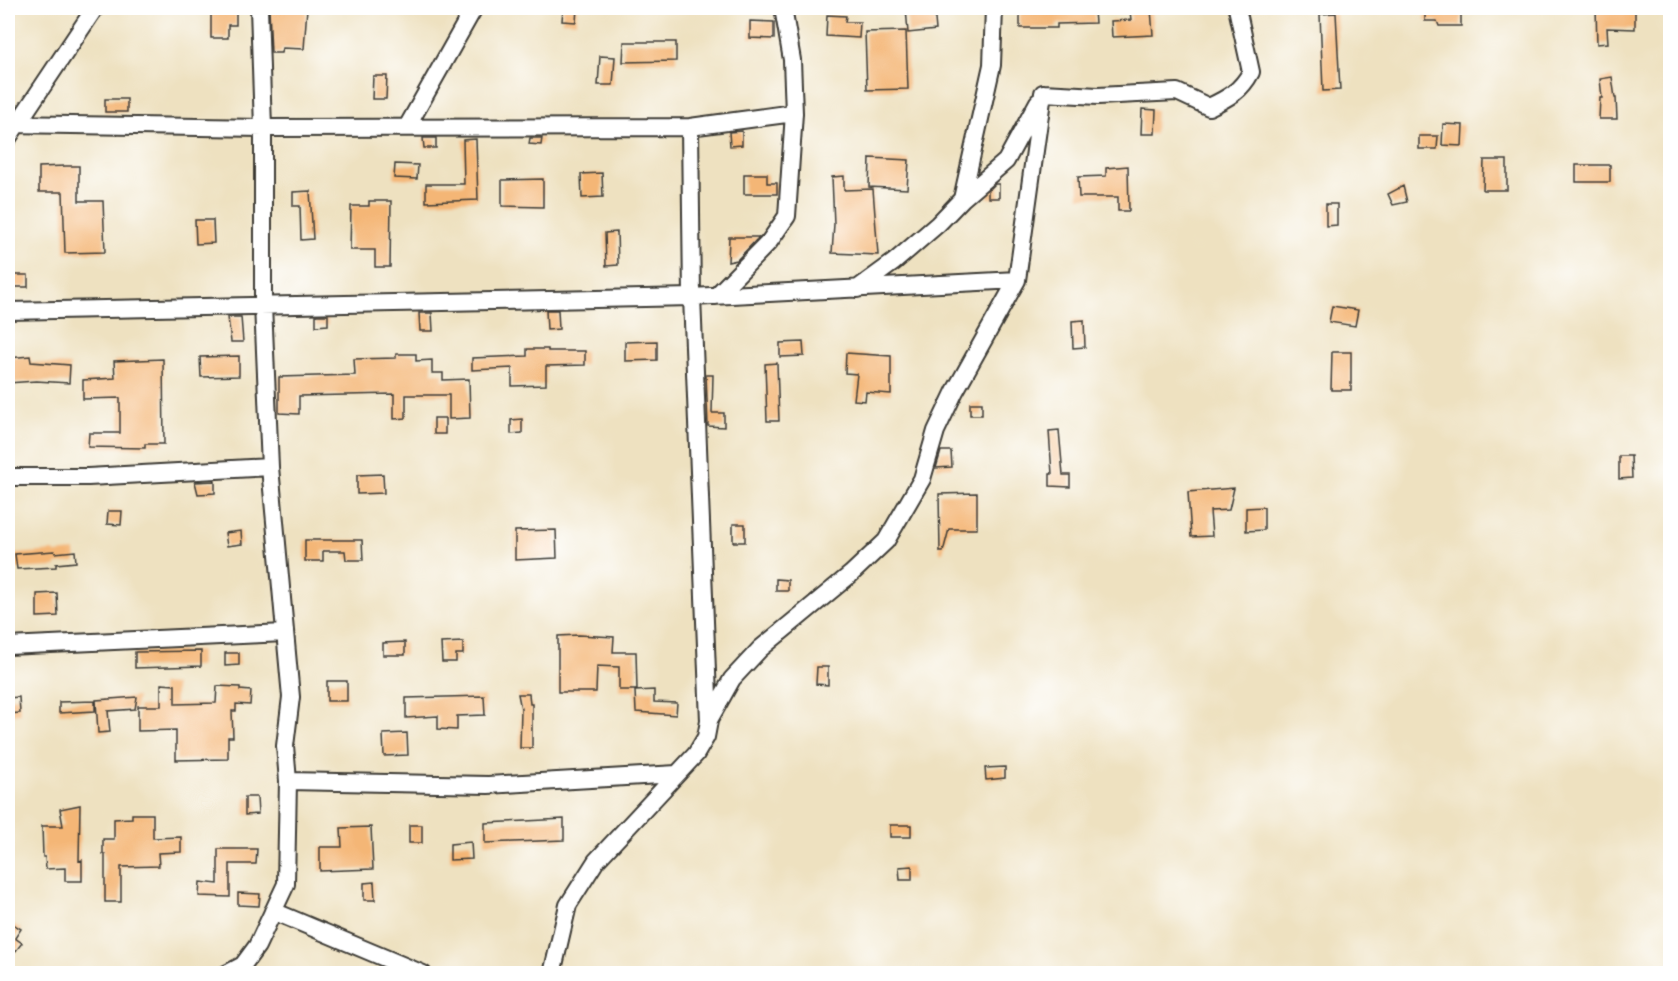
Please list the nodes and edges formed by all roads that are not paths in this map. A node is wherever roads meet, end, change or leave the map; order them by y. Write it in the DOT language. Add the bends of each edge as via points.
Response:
graph roads {
  1 [pos="95,8"];
  2 [pos="259,8"];
  3 [pos="474,8"];
  4 [pos="783,8"];
  5 [pos="994,8"];
  6 [pos="1238,8"];
  7 [pos="1042,93"];
  8 [pos="794,113"];
  9 [pos="407,126"];
  10 [pos="690,127"];
  11 [pos="263,128"];
  12 [pos="10,129"];
  13 [pos="962,198"];
  14 [pos="1017,280"];
  15 [pos="856,289"];
  16 [pos="716,296"];
  17 [pos="692,297"];
  18 [pos="263,305"];
  19 [pos="8,310"];
  20 [pos="270,467"];
  21 [pos="8,477"];
  22 [pos="285,633"];
  23 [pos="8,646"];
  24 [pos="709,721"];
  25 [pos="678,774"];
  26 [pos="288,781"];
  27 [pos="273,911"];
  28 [pos="226,974"];
  29 [pos="423,974"];
  30 [pos="552,974"];
  1 -- 12 [label="street"];
  2 -- 11 [label="street"];
  3 -- 9 [label="street"];
  4 -- 8 [label="street" via="792,60"];
  5 -- 13 [label="street" via="992,65"];
  6 -- 7 [label="street" via="1251,72 1232,97 1209,107 1177,92 1098,96"];
  7 -- 13 [label="street" via="1006,161"];
  7 -- 14 [label="street"];
  8 -- 10 [label="street"];
  8 -- 16 [label="street" via="787,216 769,242"];
  9 -- 10 [label="street"];
  9 -- 11 [label="street"];
  10 -- 17 [label="street"];
  11 -- 12 [label="street"];
  11 -- 18 [label="street"];
  13 -- 15 [label="street" via="903,255"];
  14 -- 15 [label="street"];
  14 -- 24 [label="street" via="955,391 936,431 922,479 886,541 760,649 732,679"];
  15 -- 16 [label="street"];
  16 -- 17 [label="street"];
  17 -- 18 [label="street"];
  17 -- 24 [label="street"];
  18 -- 19 [label="street"];
  18 -- 20 [label="street"];
  20 -- 21 [label="street" via="88,477"];
  20 -- 22 [label="street"];
  22 -- 23 [label="street"];
  22 -- 26 [label="street" via="291,697 285,746"];
  24 -- 25 [label="street" via="706,737"];
  25 -- 26 [label="street" via="488,785"];
  25 -- 30 [label="street" via="596,861 568,905"];
  26 -- 27 [label="street" via="286,884"];
  27 -- 28 [label="street" via="258,946 243,965"];
  27 -- 29 [label="street"];
}
